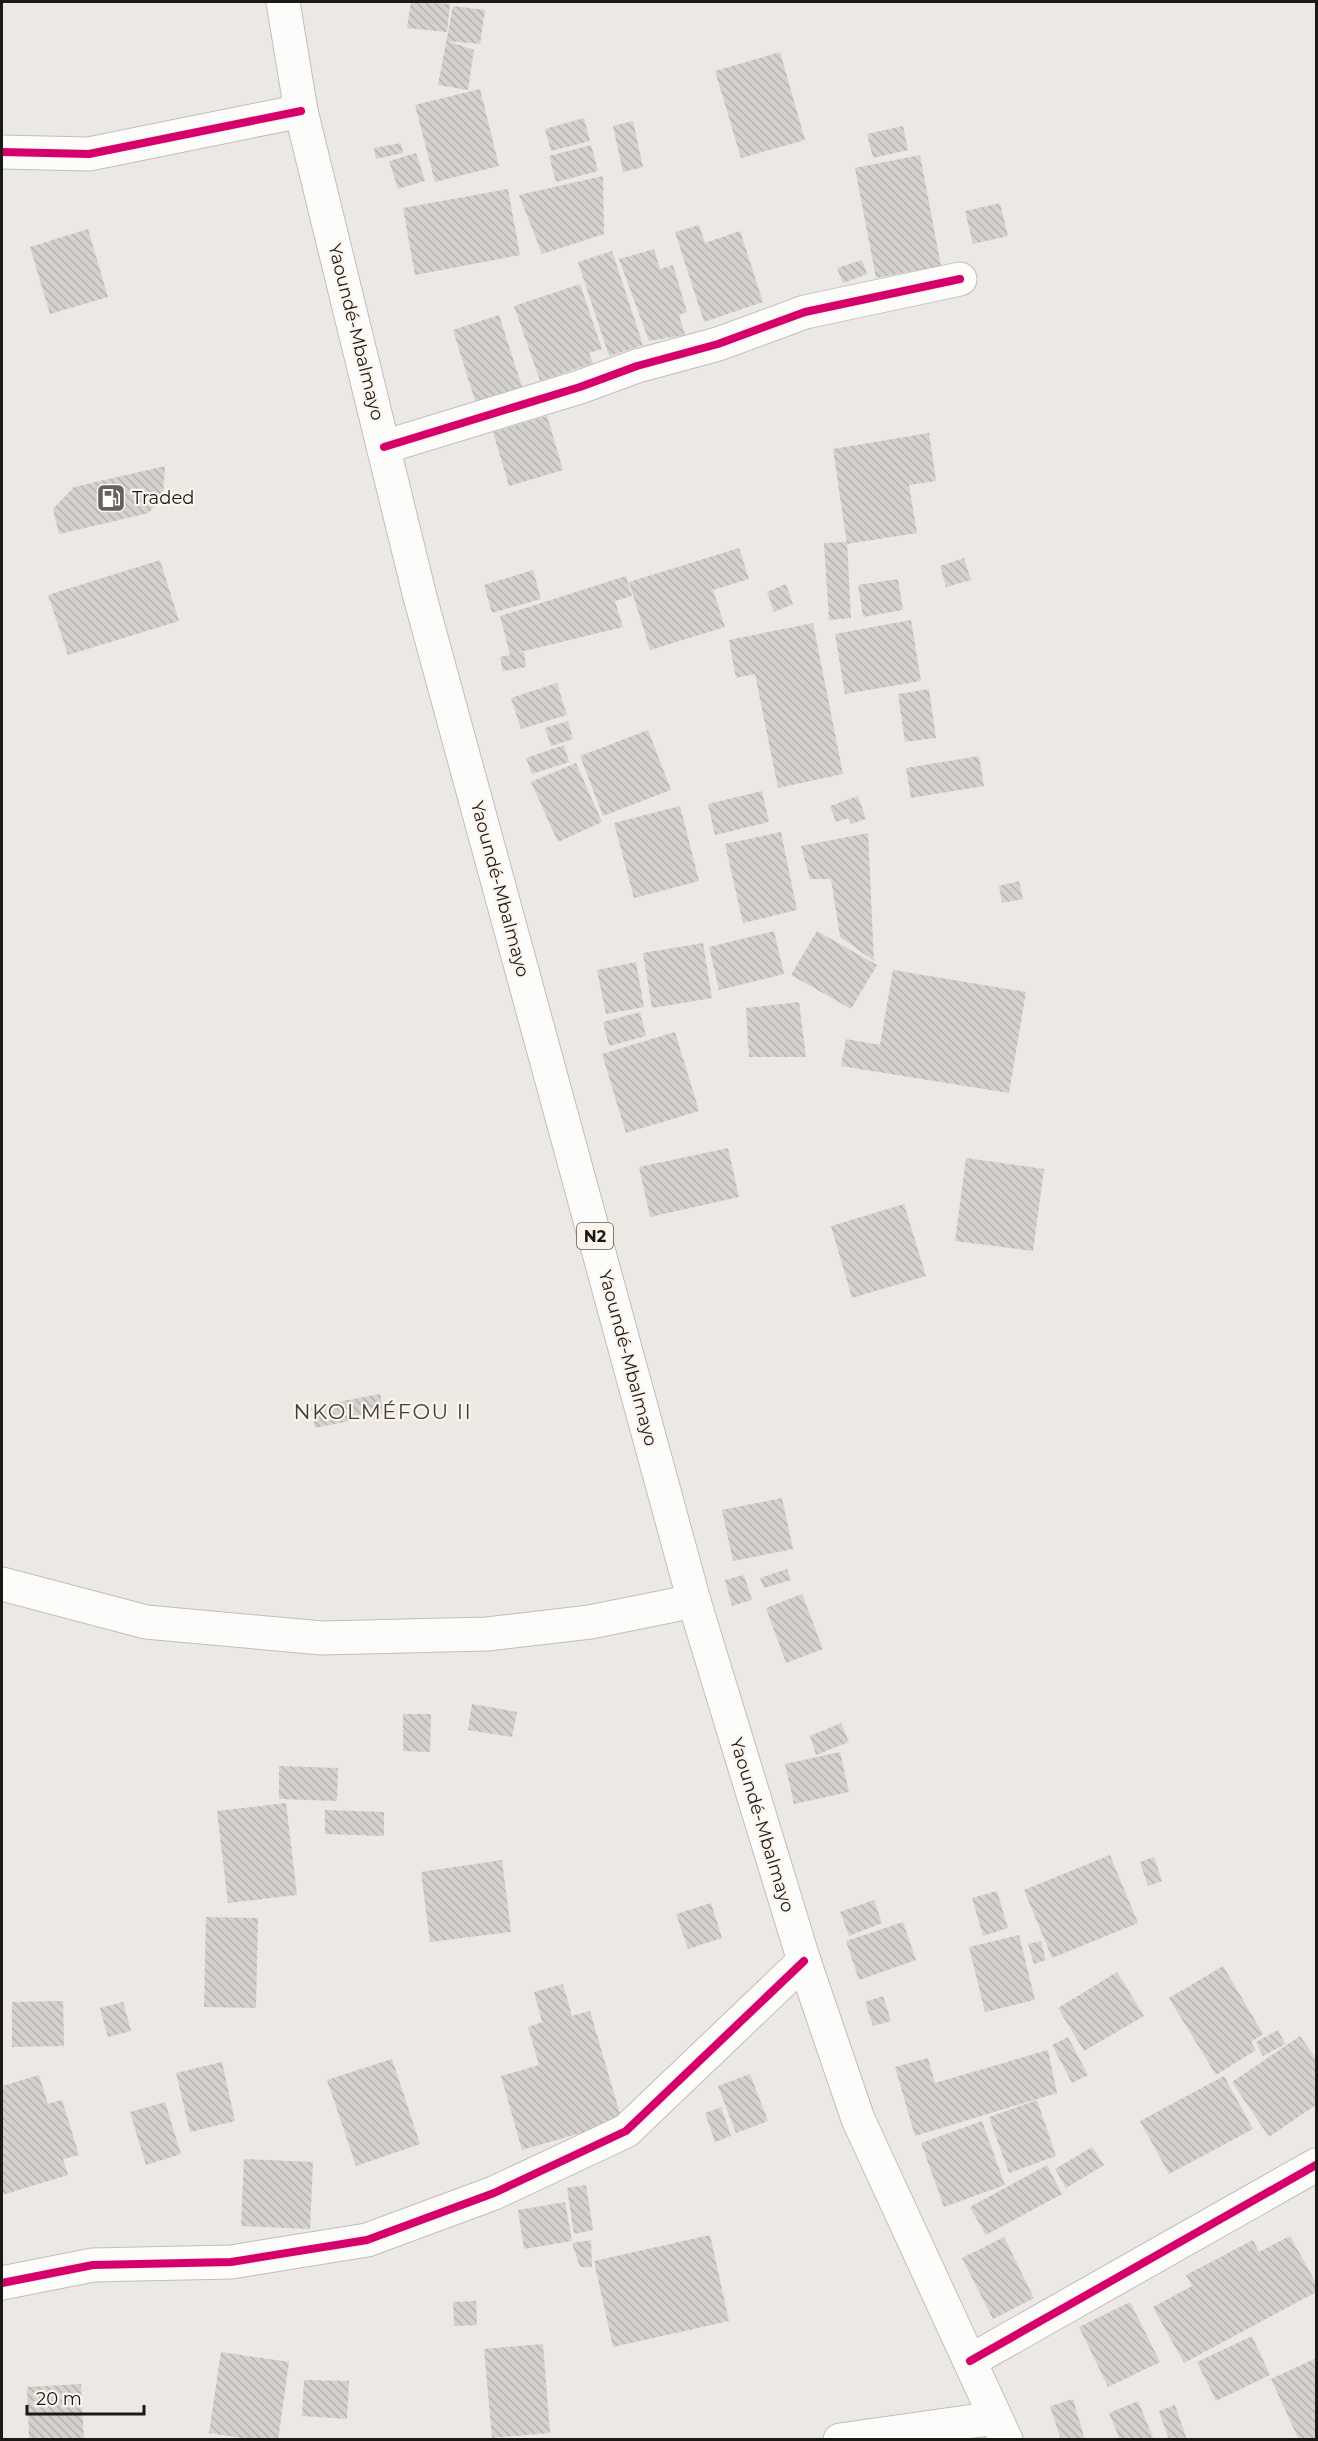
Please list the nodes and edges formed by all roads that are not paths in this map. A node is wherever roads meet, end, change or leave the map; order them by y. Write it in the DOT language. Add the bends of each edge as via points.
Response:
graph roads {
  1 [pos="283,2"];
  2 [pos="301,111"];
  3 [pos="2,152"];
  4 [pos="960,279"];
  5 [pos="384,447"];
  6 [pos="2,1584"];
  7 [pos="694,1601"];
  8 [pos="804,1961"];
  9 [pos="1317,2164"];
  10 [pos="2,2283"];
  11 [pos="970,2361"];
  12 [pos="1001,2428"];
  13 [pos="840,2439"];
  1 -- 2 [label="main road, Yaoundé-Mbalmayo / N2"];
  2 -- 3 [label="main road" via="89,154"];
  2 -- 5 [label="main road, Yaoundé-Mbalmayo / N2"];
  4 -- 5 [label="main road" via="805,312 718,344"];
  5 -- 7 [label="main road, Yaoundé-Mbalmayo / N2" via="420,597"];
  6 -- 7 [label="main road" via="146,1622 322,1638 487,1634 590,1622"];
  7 -- 8 [label="main road, Yaoundé-Mbalmayo / N2"];
  8 -- 10 [label="main road" via="626,2131 494,2193 367,2240 231,2262 93,2265"];
  8 -- 11 [label="main road, Yaoundé-Mbalmayo / N2" via="858,2119"];
  9 -- 11 [label="main road"];
  11 -- 12 [label="main road, Yaoundé-Mbalmayo / N2"];
  12 -- 13 [label="main road"];
}
